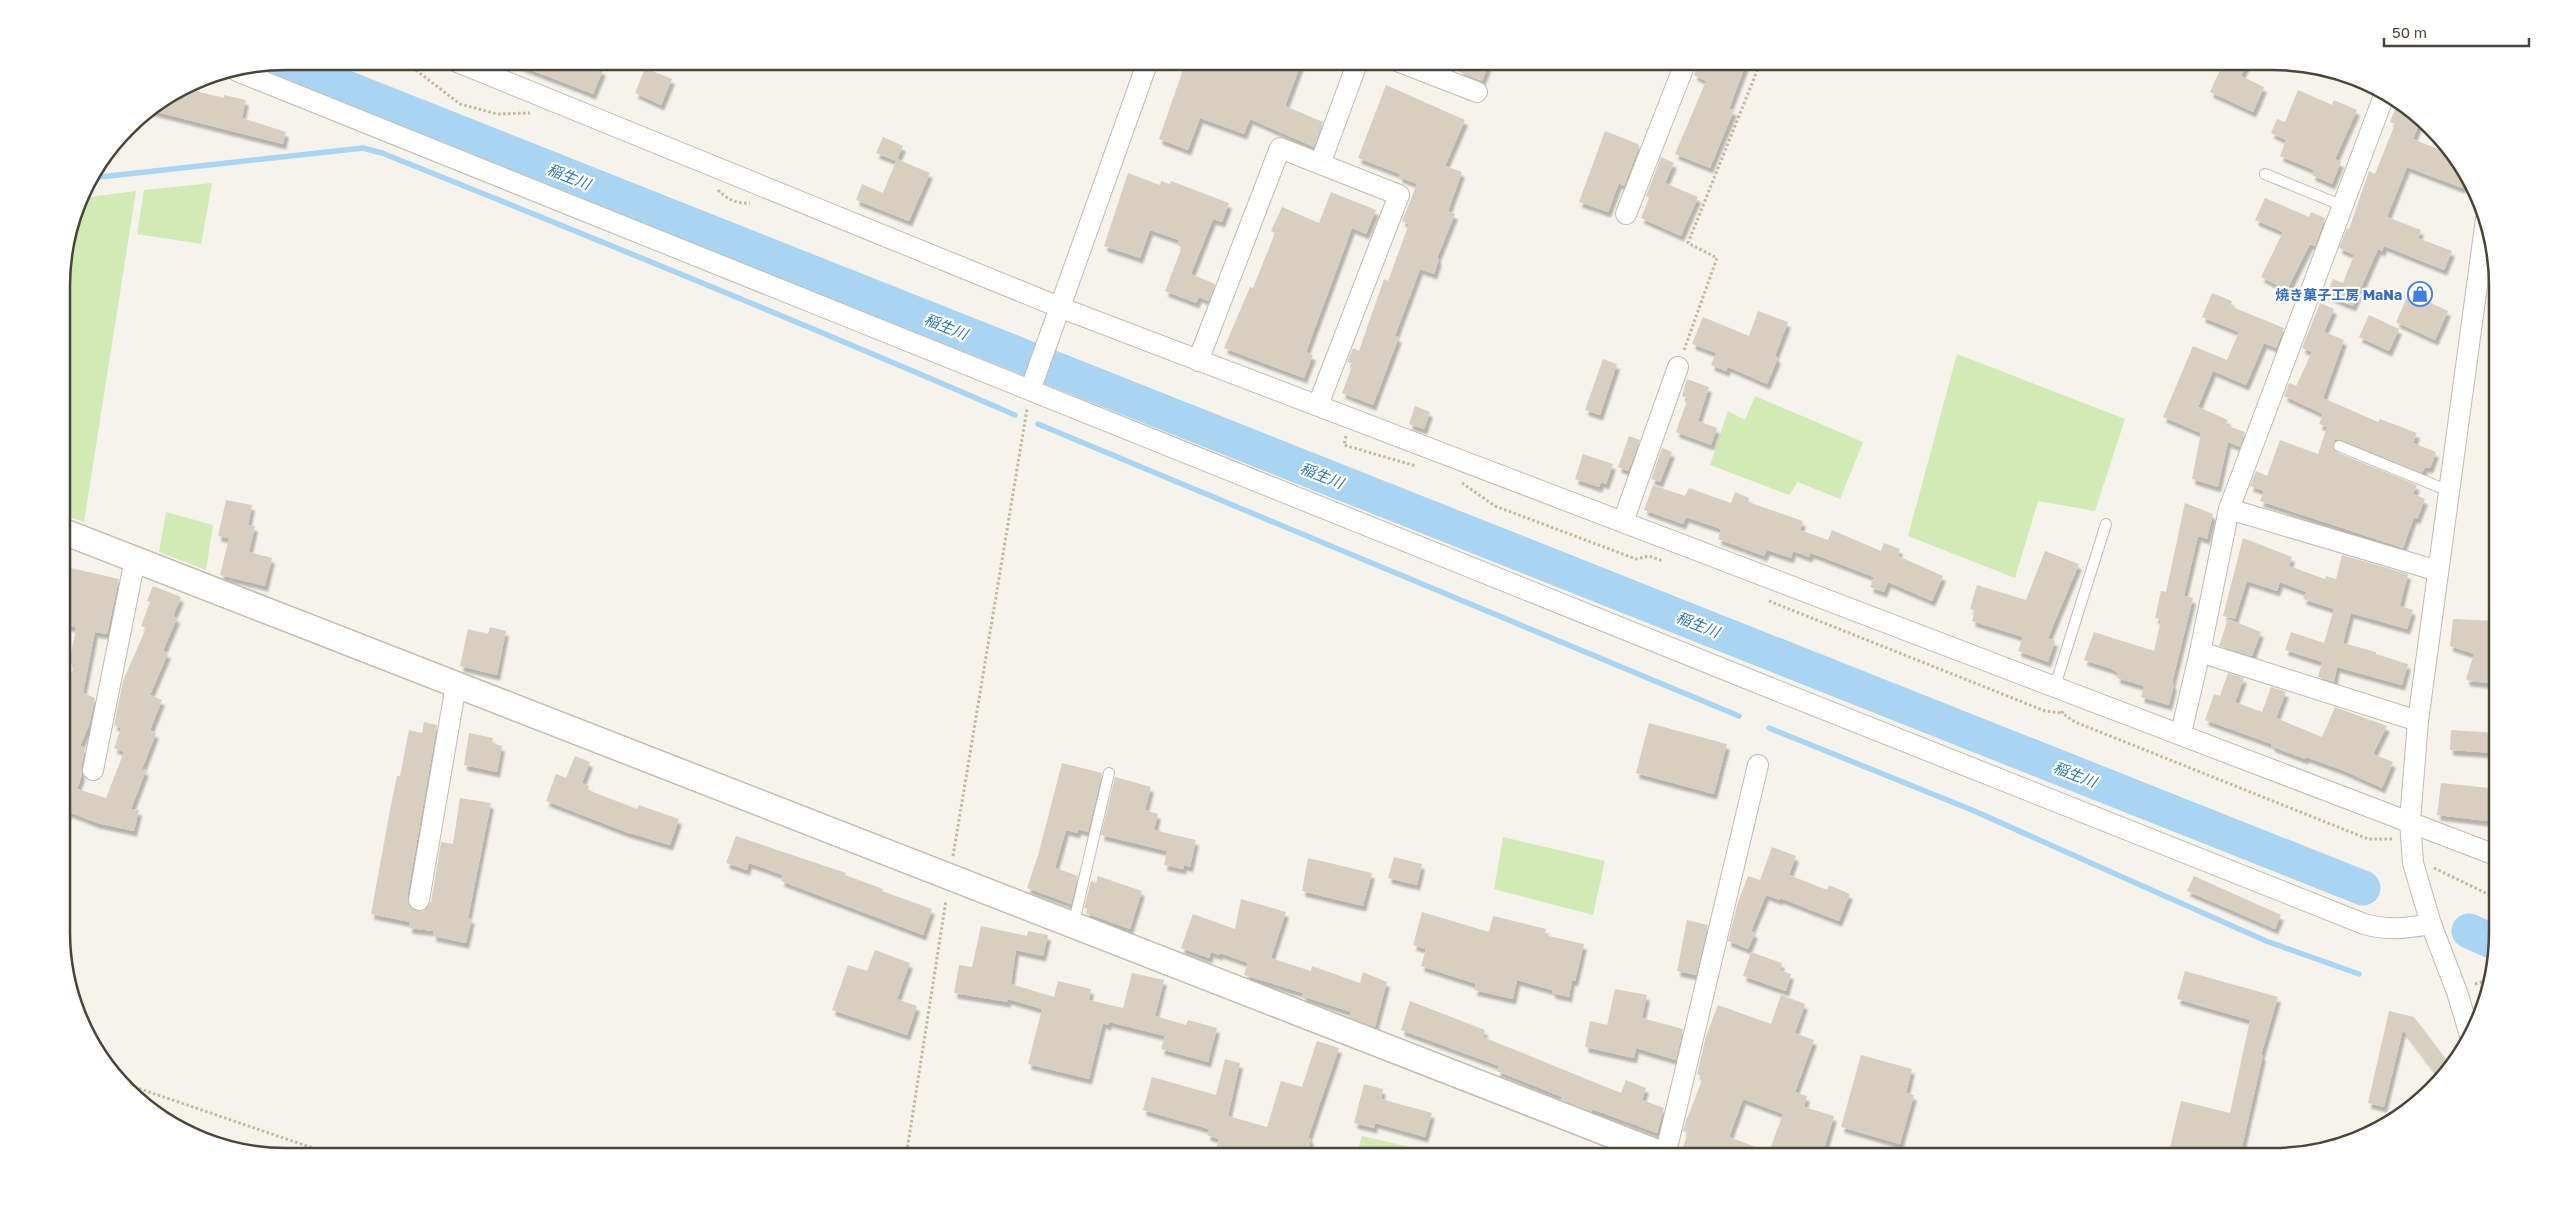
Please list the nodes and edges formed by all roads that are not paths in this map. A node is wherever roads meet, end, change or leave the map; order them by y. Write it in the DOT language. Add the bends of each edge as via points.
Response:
graph roads {
  1 [pos="482,70"];
  2 [pos="1145,70"];
  3 [pos="1355,70"];
  4 [pos="1420,70"];
  5 [pos="1682,70"];
  6 [pos="244,74"];
  7 [pos="1477,92"];
  8 [pos="2382,100"];
  9 [pos="1320,164"];
  10 [pos="2265,174"];
  11 [pos="2343,206"];
  12 [pos="1626,214"];
  13 [pos="2484,237"];
  14 [pos="1059,307"];
  15 [pos="1198,361"];
  16 [pos="1678,367"];
  17 [pos="1033,383"];
  18 [pos="1318,405"];
  19 [pos="2340,446"];
  20 [pos="2449,491"];
  21 [pos="2229,509"];
  22 [pos="1622,522"];
  23 [pos="2106,524"];
  24 [pos="70,534"];
  25 [pos="135,559"];
  26 [pos="2438,572"];
  27 [pos="2200,652"];
  28 [pos="456,685"];
  29 [pos="2063,689"];
  30 [pos="2418,721"];
  31 [pos="2181,733"];
  32 [pos="1758,765"];
  33 [pos="93,770"];
  34 [pos="1109,773"];
  35 [pos="2410,821"];
  36 [pos="2489,852"];
  37 [pos="419,900"];
  38 [pos="2431,924"];
  39 [pos="1073,927"];
  40 [pos="2468,1027"];
  41 [pos="1644,1148"];
  42 [pos="1667,1148"];
  1 -- 14 [label="street"];
  2 -- 14 [label="street"];
  3 -- 9 [label="street"];
  4 -- 7 [label="street"];
  5 -- 12 [label="street"];
  6 -- 17 [label="street"];
  8 -- 11 [label="street"];
  9 -- 15 [label="street" via="1280,148"];
  9 -- 18 [label="street" via="1399,195"];
  10 -- 11 [label="lane"];
  11 -- 21 [label="street"];
  13 -- 20 [label="street"];
  14 -- 15 [label="street"];
  14 -- 17 [label="street"];
  15 -- 18 [label="street"];
  16 -- 22 [label="street"];
  17 -- 38 [label="street" via="1763,685 2364,924 2399,930"];
  18 -- 22 [label="street"];
  19 -- 20 [label="lane"];
  20 -- 26 [label="street"];
  21 -- 26 [label="street"];
  21 -- 27 [label="street"];
  22 -- 29 [label="street"];
  23 -- 29 [label="lane"];
  24 -- 25 [label="street"];
  25 -- 28 [label="street"];
  25 -- 33 [label="street"];
  26 -- 30 [label="street"];
  27 -- 30 [label="street"];
  27 -- 31 [label="street"];
  28 -- 37 [label="street"];
  28 -- 39 [label="street"];
  29 -- 31 [label="street"];
  30 -- 35 [label="street"];
  31 -- 35 [label="street"];
  32 -- 42 [label="street"];
  34 -- 39 [label="lane"];
  35 -- 36 [label="street"];
  35 -- 38 [label="street" via="2413,863"];
  38 -- 40 [label="street"];
  39 -- 41 [label="street"];
}
